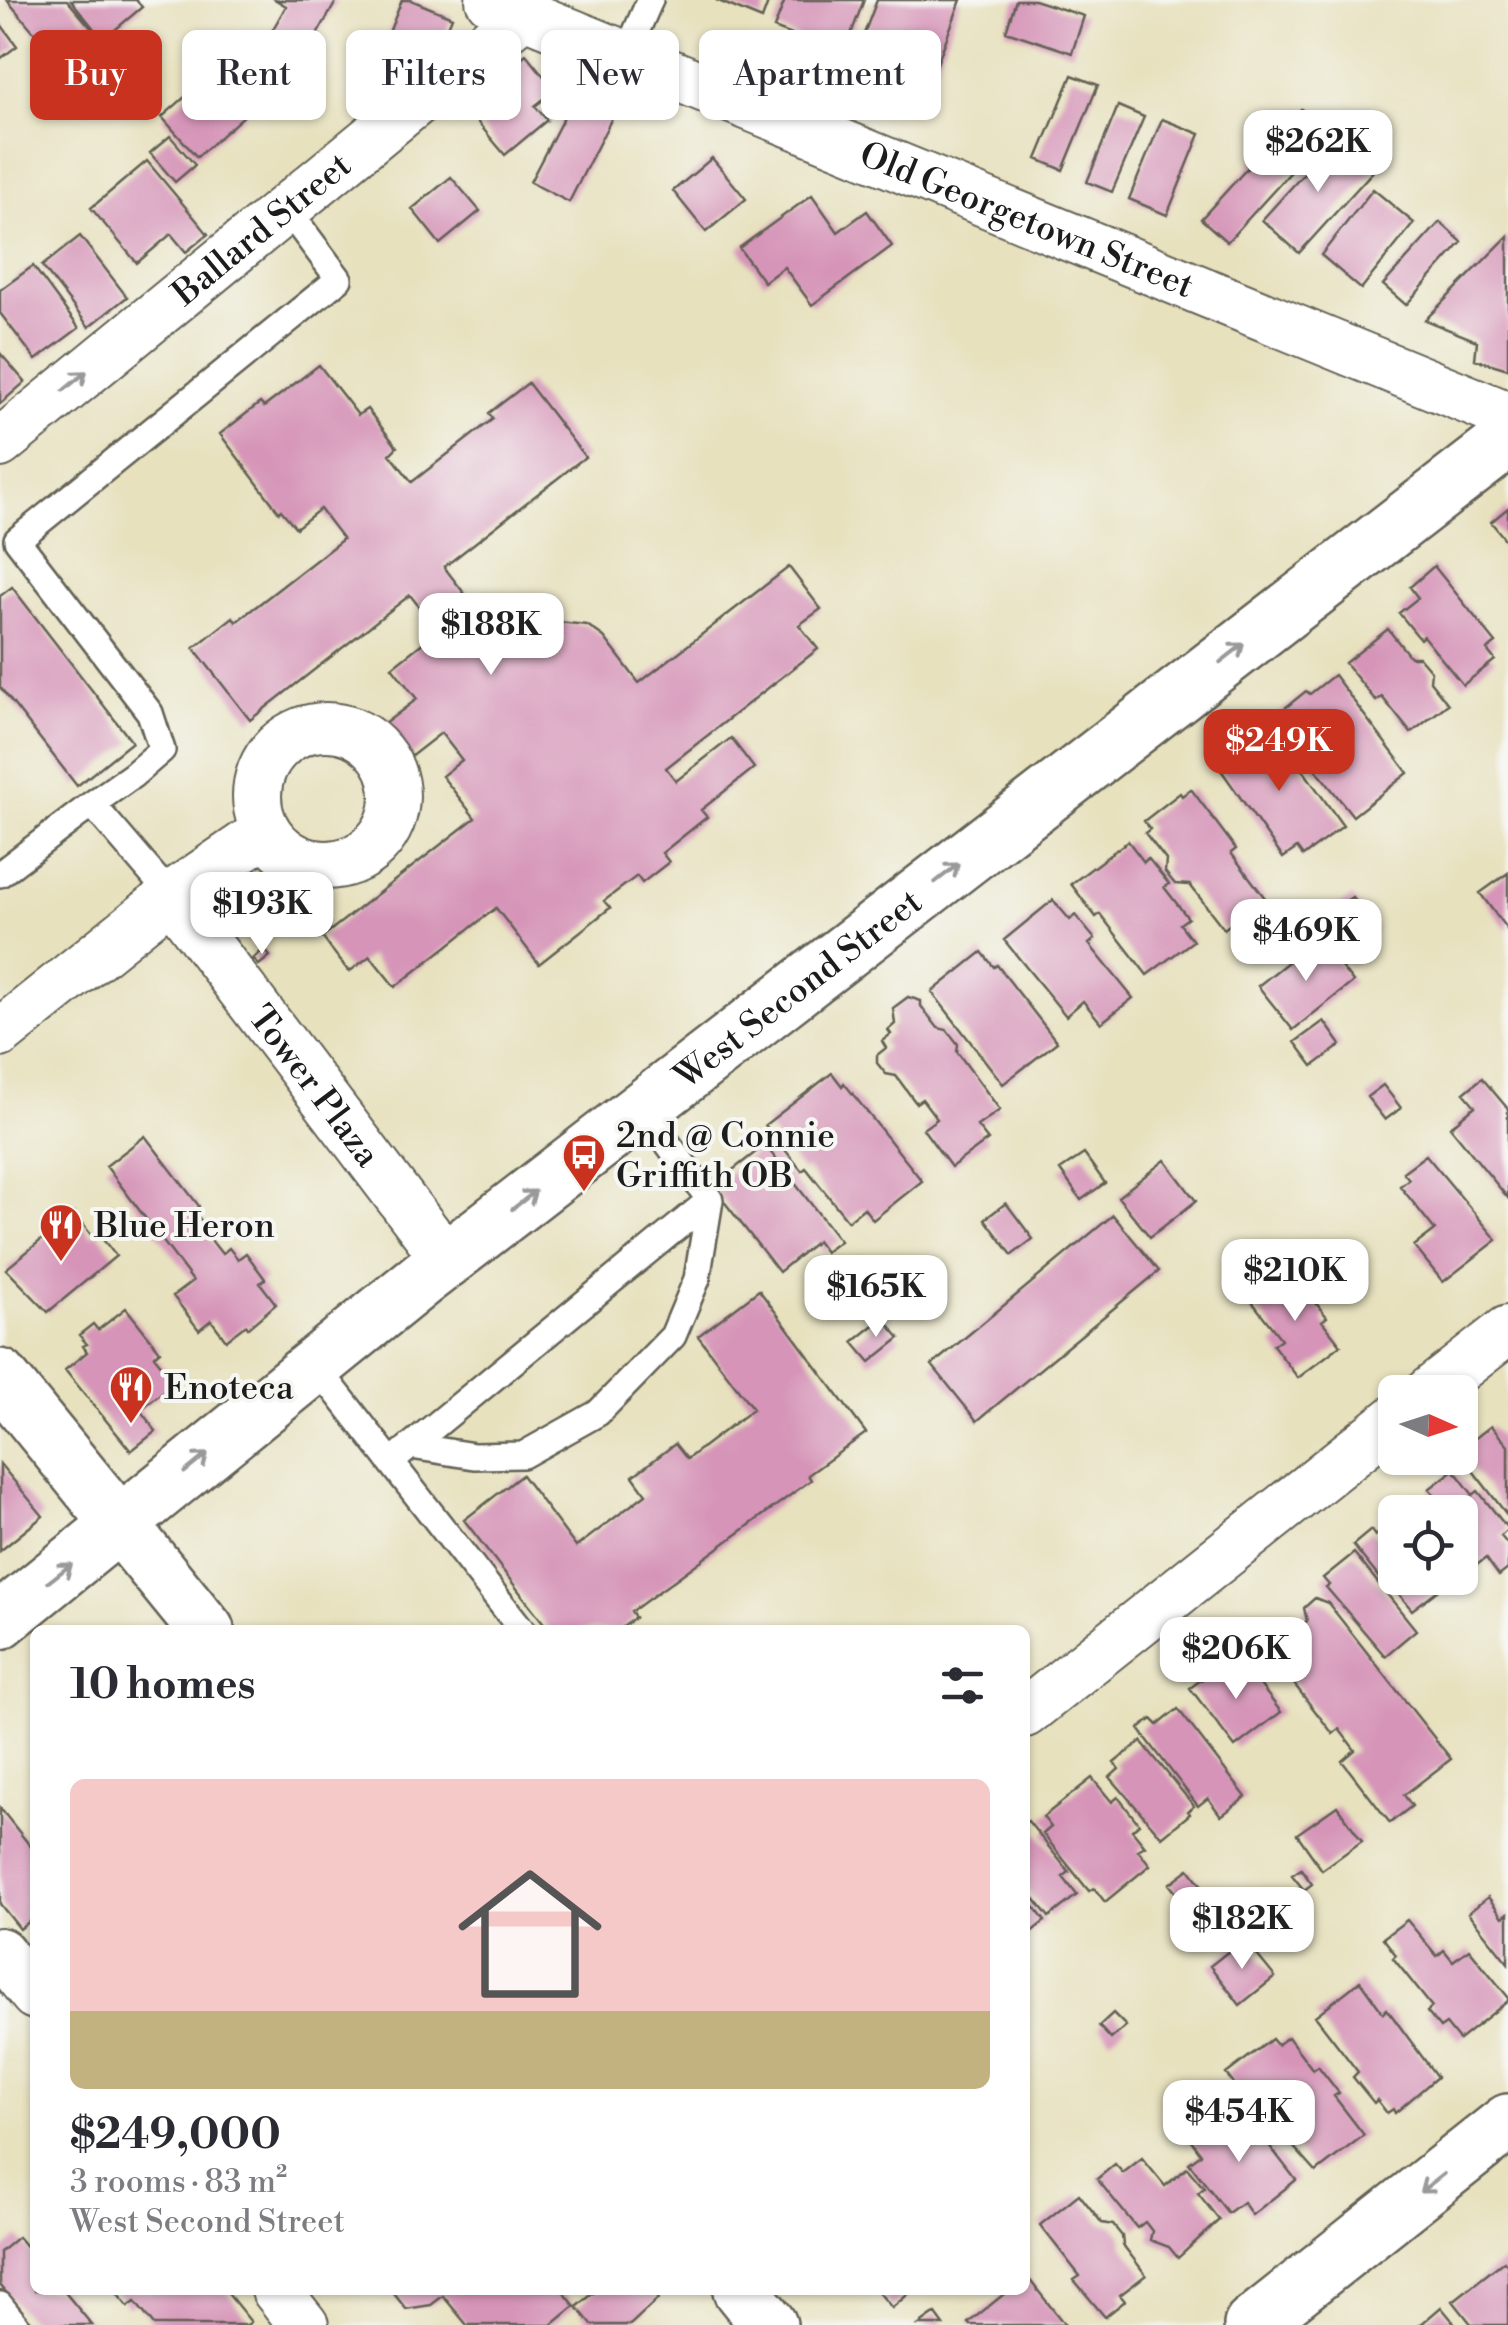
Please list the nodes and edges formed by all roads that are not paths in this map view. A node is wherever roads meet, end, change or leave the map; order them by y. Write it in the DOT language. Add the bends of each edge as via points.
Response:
graph roads {
  1 [pos="650,0"];
  2 [pos="506,7"];
  3 [pos="560,30"];
  4 [pos="636,30"];
  5 [pos="679,79"];
  6 [pos="286,208"];
  7 [pos="1508,416"];
  8 [pos="1508,440"];
  9 [pos="0,443"];
  10 [pos="92,804"];
  11 [pos="266,831"];
  12 [pos="0,874"];
  13 [pos="170,896"];
  14 [pos="0,1033"];
  15 [pos="642,1109"];
  16 [pos="710,1200"];
  17 [pos="447,1260"];
  18 [pos="1508,1330"];
  19 [pos="316,1366"];
  20 [pos="1451,1375"];
  21 [pos="0,1377"];
  22 [pos="1378,1433"];
  23 [pos="401,1454"];
  24 [pos="120,1525"];
  25 [pos="0,1621"];
  26 [pos="202,1625"];
  27 [pos="519,1625"];
  28 [pos="1030,1709"];
  29 [pos="0,1952"];
  30 [pos="30,1989"];
  31 [pos="1508,2122"];
  32 [pos="745,2295"];
  33 [pos="0,2306"];
  34 [pos="16,2325"];
  35 [pos="769,2325"];
  36 [pos="1252,2325"];
  1 -- 4 [label="lane"];
  2 -- 3 [label="street, Old Georgetown Street"];
  2 -- 6 [label="street, Ballard Street"];
  5 -- 7 [label="street, Old Georgetown Street"];
  9 -- 6 [label="street, Ballard Street, one-way"];
  6 -- 10 [label="lane" via="339,278 17,540 150,712 162,750"];
  15 -- 8 [label="street, West Second Street, one-way"];
  10 -- 12 [label="lane"];
  10 -- 13 [label="lane"];
  11 -- 13 [label="street"];
  13 -- 14 [label="street"];
  13 -- 17 [label="street, Tower Plaza"];
  15 -- 16 [label="lane"];
  17 -- 15 [label="street, West Second Street, one-way"];
  16 -- 23 [label="lane"];
  16 -- 23 [label="lane" via="697,1279 673,1336 598,1412 524,1455"];
  17 -- 19 [label="street, West Second Street"];
  18 -- 20 [label="street"];
  19 -- 23 [label="lane"];
  24 -- 19 [label="street, West Second Street, one-way"];
  21 -- 24 [label="street"];
  22 -- 28 [label="street"];
  23 -- 27 [label="lane"];
  25 -- 24 [label="street, West Second Street, one-way"];
  24 -- 26 [label="street"];
  29 -- 30 [label="street"];
  31 -- 36 [label="street, one-way"];
  32 -- 35 [label="street"];
  33 -- 34 [label="lane"];
}
